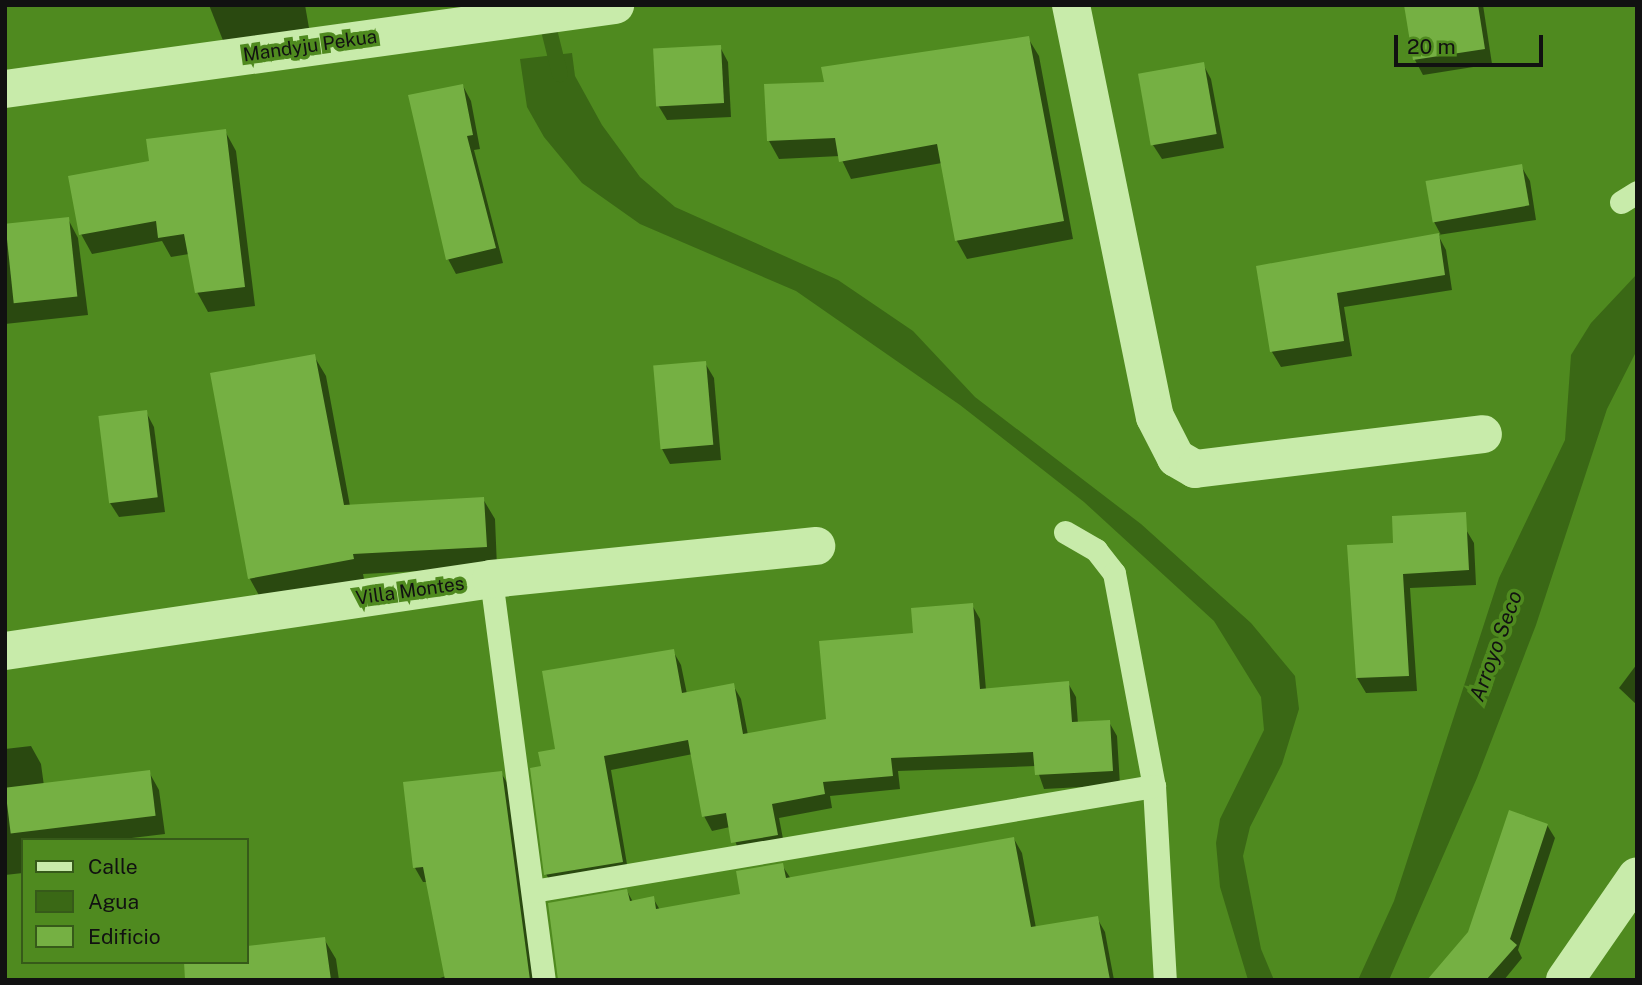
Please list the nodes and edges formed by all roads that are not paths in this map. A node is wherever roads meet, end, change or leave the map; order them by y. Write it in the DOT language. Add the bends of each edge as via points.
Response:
graph roads {
  1 [pos="615,5"];
  2 [pos="1071,5"];
  3 [pos="5,89"];
  4 [pos="1483,434"];
  5 [pos="1065,532"];
  6 [pos="816,546"];
  7 [pos="491,579"];
  8 [pos="5,651"];
  9 [pos="1154,786"];
  10 [pos="1637,876"];
  11 [pos="533,891"];
  12 [pos="544,980"];
  13 [pos="1165,980"];
  14 [pos="1565,980"];
  1 -- 3 [label="street, Mandyju Pekua"];
  2 -- 4 [label="street" via="1155,417 1176,458 1195,469"];
  5 -- 9 [label="lane" via="1096,550 1114,573"];
  6 -- 7 [label="street, Villa Montes"];
  7 -- 8 [label="street, Villa Montes"];
  7 -- 11 [label="lane"];
  9 -- 11 [label="lane"];
  9 -- 13 [label="lane"];
  10 -- 14 [label="street"];
  11 -- 12 [label="lane"];
}
